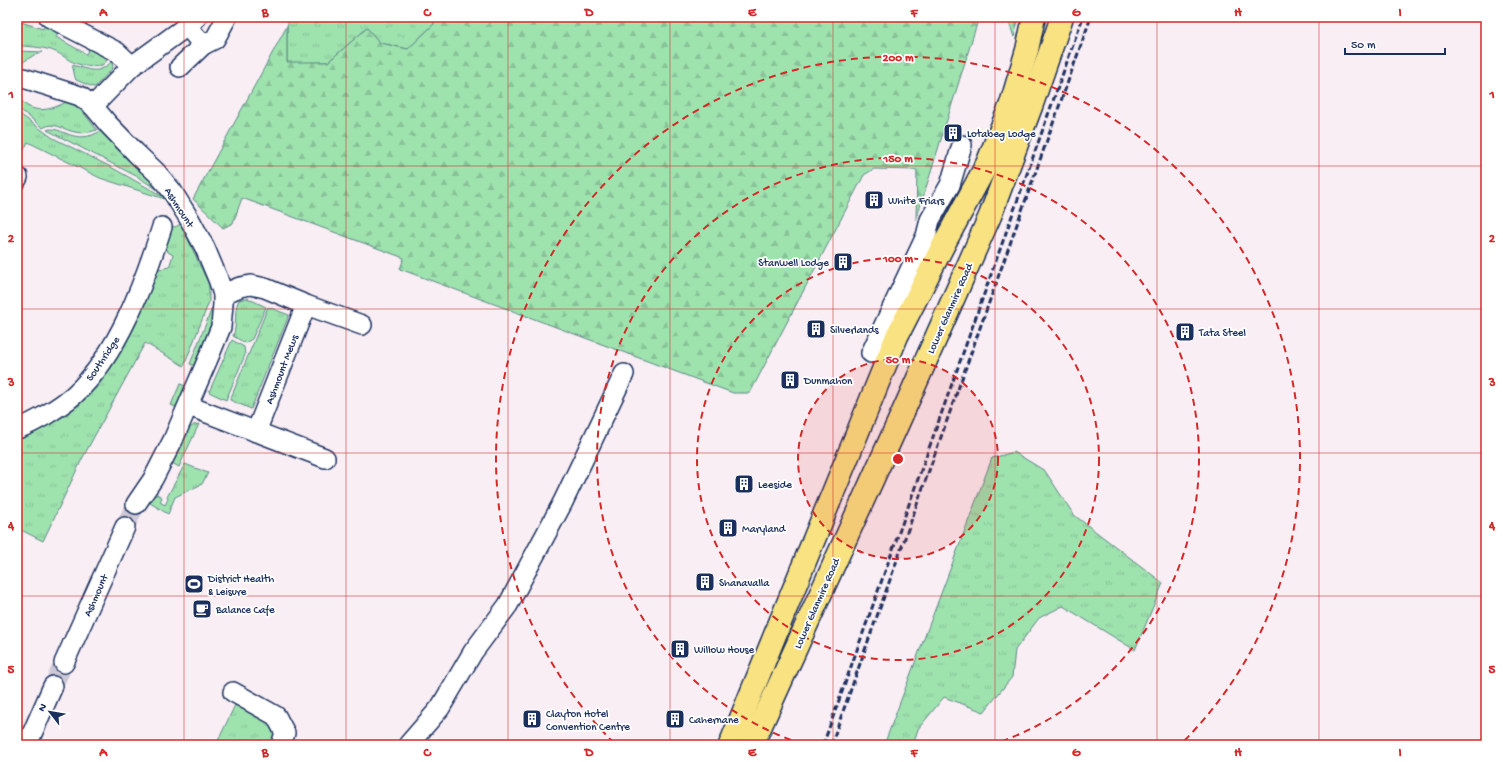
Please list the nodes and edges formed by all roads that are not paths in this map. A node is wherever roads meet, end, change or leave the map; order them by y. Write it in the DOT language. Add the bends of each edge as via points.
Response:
graph roads {
  1 [pos="49,17"];
  2 [pos="227,17"];
  3 [pos="1034,17"];
  4 [pos="1062,17"];
  5 [pos="192,21"];
  6 [pos="203,45"];
  7 [pos="132,66"];
  8 [pos="180,67"];
  9 [pos="17,76"];
  10 [pos="93,106"];
  11 [pos="962,145"];
  12 [pos="162,227"];
  13 [pos="936,238"];
  14 [pos="223,294"];
  15 [pos="306,305"];
  16 [pos="362,325"];
  17 [pos="871,353"];
  18 [pos="624,374"];
  19 [pos="189,406"];
  20 [pos="17,429"];
  21 [pos="256,432"];
  22 [pos="325,458"];
  23 [pos="136,504"];
  24 [pos="125,527"];
  25 [pos="64,663"];
  26 [pos="53,686"];
  27 [pos="233,692"];
  28 [pos="31,743"];
  29 [pos="281,745"];
  30 [pos="408,745"];
  31 [pos="730,745"];
  32 [pos="752,745"];
  1 -- 7 [label="street" via="118,52"];
  2 -- 6 [label="street" via="215,39"];
  3 -- 13 [label="highway" via="1008,112 987,164"];
  4 -- 32 [label="highway, Lower Glanmire Road" via="990,216"];
  5 -- 6 [label="street"];
  5 -- 7 [label="street"];
  6 -- 8 [label="street"];
  7 -- 10 [label="street"];
  9 -- 10 [label="street, Ashmount" via="80,96"];
  10 -- 14 [label="street, Ashmount" via="172,191 205,248"];
  11 -- 13 [label="street" via="950,185 930,220"];
  12 -- 20 [label="street, Southridge" via="158,259 139,291 116,341 97,370 74,396 27,426"];
  13 -- 17 [label="street"];
  13 -- 31 [label="highway"];
  14 -- 15 [label="street" via="251,285"];
  14 -- 19 [label="street, Ashmount" via="221,327"];
  15 -- 16 [label="street"];
  15 -- 21 [label="street, Ashmount Mews"];
  18 -- 30 [label="street" via="563,502 508,605 473,652 440,708"];
  19 -- 21 [label="street"];
  19 -- 23 [label="street, Ashmount" via="152,479"];
  21 -- 22 [label="street"];
  24 -- 25 [label="street, Ashmount"];
  26 -- 28 [label="street"];
  27 -- 29 [label="street" via="276,716 285,733"];
}
